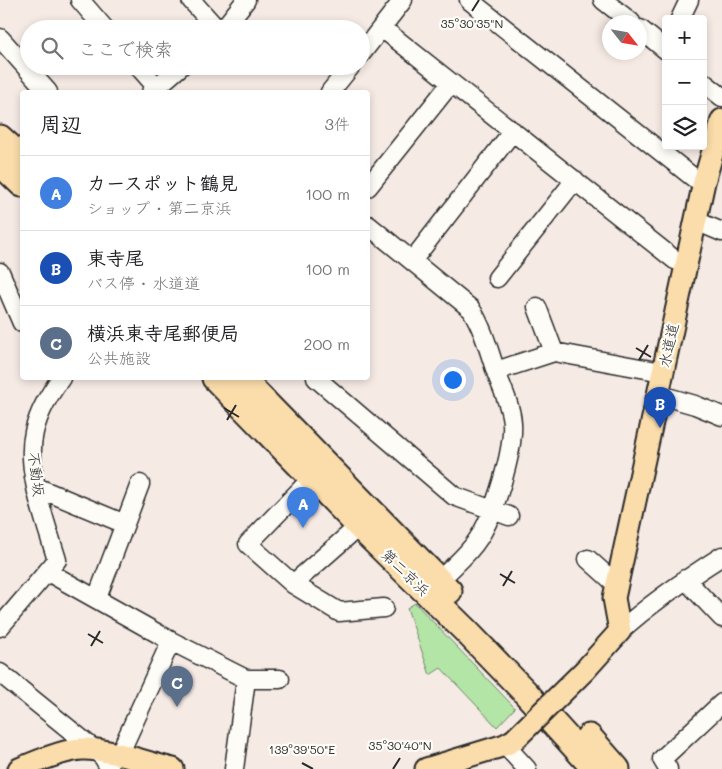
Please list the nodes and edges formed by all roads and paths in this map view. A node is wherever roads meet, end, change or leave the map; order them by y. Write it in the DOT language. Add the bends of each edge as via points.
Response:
graph roads {
  1 [pos="80,0"];
  2 [pos="191,0"];
  3 [pos="246,0"];
  4 [pos="404,0"];
  5 [pos="469,0"];
  6 [pos="689,0"];
  7 [pos="606,1"];
  8 [pos="623,15"];
  9 [pos="682,15"];
  10 [pos="97,20"];
  11 [pos="209,20"];
  12 [pos="230,20"];
  13 [pos="382,28"];
  14 [pos="647,34"];
  15 [pos="0,38"];
  16 [pos="370,43"];
  17 [pos="662,46"];
  18 [pos="20,60"];
  19 [pos="33,75"];
  20 [pos="144,75"];
  21 [pos="172,75"];
  22 [pos="344,75"];
  23 [pos="451,83"];
  24 [pos="707,85"];
  25 [pos="46,90"];
  26 [pos="155,90"];
  27 [pos="157,90"];
  28 [pos="332,90"];
  29 [pos="722,97"];
  30 [pos="722,120"];
  31 [pos="513,130"];
  32 [pos="0,138"];
  33 [pos="20,156"];
  34 [pos="0,163"];
  35 [pos="575,180"];
  36 [pos="20,182"];
  37 [pos="704,182"];
  38 [pos="370,184"];
  39 [pos="696,221"];
  40 [pos="370,227"];
  41 [pos="722,232"];
  42 [pos="412,260"];
  43 [pos="687,262"];
  44 [pos="0,272"];
  45 [pos="497,278"];
  46 [pos="537,307"];
  47 [pos="20,318"];
  48 [pos="554,352"];
  49 [pos="496,371"];
  50 [pos="662,372"];
  51 [pos="60,380"];
  52 [pos="217,380"];
  53 [pos="243,380"];
  54 [pos="318,380"];
  55 [pos="657,394"];
  56 [pos="722,416"];
  57 [pos="313,477"];
  58 [pos="140,484"];
  59 [pos="36,487"];
  60 [pos="491,510"];
  61 [pos="509,516"];
  62 [pos="125,524"];
  63 [pos="359,526"];
  64 [pos="722,556"];
  65 [pos="588,559"];
  66 [pos="48,572"];
  67 [pos="686,579"];
  68 [pos="439,581"];
  69 [pos="293,584"];
  70 [pos="617,585"];
  71 [pos="97,598"];
  72 [pos="384,608"];
  73 [pos="722,618"];
  74 [pos="0,627"];
  75 [pos="620,631"];
  76 [pos="171,641"];
  77 [pos="0,673"];
  78 [pos="246,679"];
  79 [pos="280,679"];
  80 [pos="722,703"];
  81 [pos="509,743"];
  82 [pos="95,750"];
  83 [pos="114,762"];
  84 [pos="455,765"];
  85 [pos="19,769"];
  86 [pos="172,769"];
  87 [pos="234,769"];
  88 [pos="426,769"];
  89 [pos="527,769"];
  90 [pos="595,769"];
  91 [pos="617,769"];
  92 [pos="668,769"];
  1 -- 10 [label="street"];
  2 -- 11 [label="street"];
  3 -- 12 [label="street"];
  4 -- 13 [label="street"];
  5 -- 37 [label="street" via="694,178"];
  6 -- 9 [label="street"];
  7 -- 8 [label="street"];
  13 -- 16 [label="street"];
  13 -- 23 [label="street"];
  14 -- 17 [label="street"];
  15 -- 18 [label="street"];
  19 -- 25 [label="street"];
  20 -- 26 [label="street"];
  21 -- 27 [label="street"];
  22 -- 28 [label="street"];
  23 -- 31 [label="street"];
  23 -- 38 [label="street"];
  24 -- 29 [label="street"];
  30 -- 37 [label="main road, 水道道"];
  31 -- 35 [label="street"];
  31 -- 42 [label="street"];
  32 -- 33 [label="highway"];
  34 -- 36 [label="highway"];
  35 -- 43 [label="street" via="675,260"];
  35 -- 45 [label="street"];
  37 -- 39 [label="main road, 水道道"];
  39 -- 41 [label="street"];
  39 -- 43 [label="main road, 水道道"];
  40 -- 42 [label="street"];
  42 -- 49 [label="street" via="474,306"];
  43 -- 50 [label="main road, 水道道"];
  44 -- 47 [label="street"];
  46 -- 48 [label="street"];
  48 -- 49 [label="street"];
  48 -- 50 [label="street"];
  49 -- 60 [label="street" via="512,422 508,463"];
  50 -- 55 [label="main road, 水道道"];
  51 -- 59 [label="street, 不動坂" via="46,400 33,434"];
  52 -- 57 [label="highway, 第二京浜"];
  53 -- 68 [label="highway, 第二京浜"];
  54 -- 60 [label="street" via="454,496"];
  55 -- 56 [label="street"];
  55 -- 70 [label="main road, 水道道"];
  57 -- 63 [label="highway, 第二京浜"];
  57 -- 69 [label="street" via="248,544"];
  58 -- 62 [label="street"];
  59 -- 62 [label="street"];
  59 -- 66 [label="street, 不動坂" via="57,560"];
  60 -- 61 [label="street"];
  60 -- 68 [label="street" via="479,538"];
  62 -- 71 [label="street"];
  63 -- 69 [label="street"];
  63 -- 90 [label="highway, 第二京浜" via="511,677"];
  64 -- 67 [label="street"];
  65 -- 70 [label="street"];
  66 -- 71 [label="street"];
  66 -- 74 [label="street"];
  67 -- 73 [label="street"];
  67 -- 75 [label="street" via="641,611"];
  68 -- 91 [label="highway, 第二京浜" via="532,674"];
  69 -- 72 [label="street" via="339,612"];
  70 -- 75 [label="main road, 水道道" via="614,598"];
  71 -- 76 [label="street"];
  75 -- 81 [label="main road, bridge" via="585,670"];
  76 -- 78 [label="street"];
  76 -- 83 [label="street"];
  77 -- 82 [label="street"];
  78 -- 79 [label="street"];
  78 -- 87 [label="street"];
  80 -- 92 [label="street" via="662,759"];
  81 -- 84 [label="main road"];
  81 -- 89 [label="street"];
  82 -- 83 [label="main road"];
  82 -- 85 [label="main road" via="81,749"];
  83 -- 86 [label="main road"];
  84 -- 88 [label="main road"];
}
